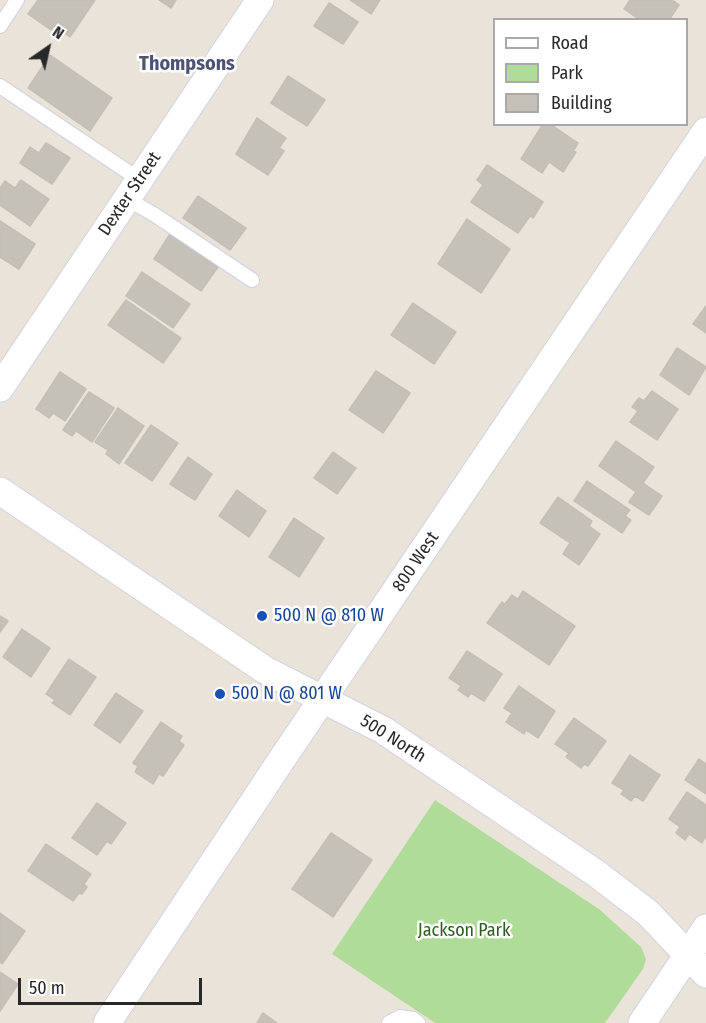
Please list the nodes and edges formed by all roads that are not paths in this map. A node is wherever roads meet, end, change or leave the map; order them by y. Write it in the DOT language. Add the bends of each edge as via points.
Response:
graph roads {
  1 [pos="17,0"];
  2 [pos="257,1"];
  3 [pos="0,26"];
  4 [pos="0,86"];
  5 [pos="706,131"];
  6 [pos="133,189"];
  7 [pos="252,280"];
  8 [pos="0,388"];
  9 [pos="0,491"];
  10 [pos="323,699"];
  11 [pos="706,928"];
  12 [pos="697,964"];
  13 [pos="107,1023"];
  14 [pos="389,1023"];
  15 [pos="418,1023"];
  16 [pos="642,1023"];
  1 -- 3 [label="lane"];
  2 -- 6 [label="street, Dexter Street"];
  4 -- 6 [label="lane"];
  5 -- 10 [label="street, 800 West"];
  6 -- 7 [label="lane" via="155,215"];
  6 -- 8 [label="street, Dexter Street"];
  9 -- 10 [label="street, 500 North" via="265,670"];
  10 -- 12 [label="street, 500 North" via="382,730 597,874 648,913"];
  10 -- 13 [label="street, 800 West"];
  11 -- 12 [label="street"];
  12 -- 16 [label="street"];
  14 -- 15 [label="lane" via="400,1017"];
}
